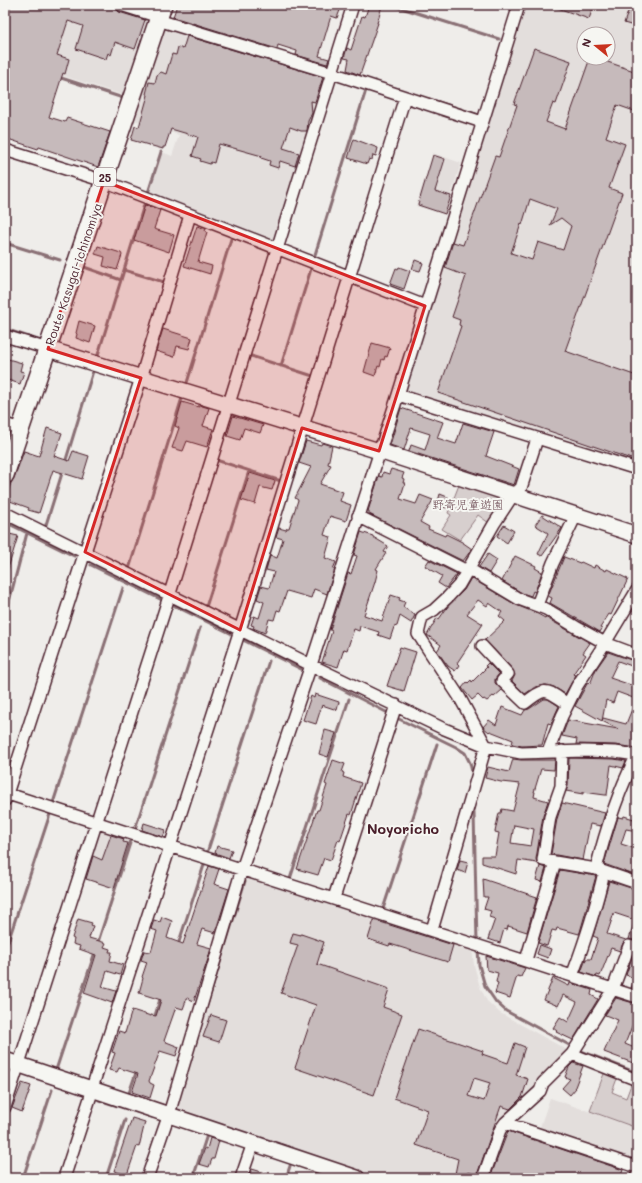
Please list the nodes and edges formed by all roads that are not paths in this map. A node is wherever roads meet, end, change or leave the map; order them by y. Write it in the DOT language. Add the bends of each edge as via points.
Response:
graph roads {
  1 [pos="121,5"];
  2 [pos="353,5"];
  3 [pos="519,5"];
  4 [pos="160,14"];
  5 [pos="332,73"];
  6 [pos="405,97"];
  7 [pos="482,122"];
  8 [pos="5,150"];
  9 [pos="104,181"];
  10 [pos="190,215"];
  11 [pos="277,248"];
  12 [pos="350,277"];
  13 [pos="425,306"];
  14 [pos="5,336"];
  15 [pos="48,349"];
  16 [pos="141,378"];
  17 [pos="398,395"];
  18 [pos="228,405"];
  19 [pos="13,427"];
  20 [pos="302,428"];
  21 [pos="537,439"];
  22 [pos="378,451"];
  23 [pos="637,469"];
  24 [pos="5,475"];
  25 [pos="513,495"];
  26 [pos="5,513"];
  27 [pos="576,515"];
  28 [pos="358,516"];
  29 [pos="637,535"];
  30 [pos="85,552"];
  31 [pos="467,570"];
  32 [pos="637,590"];
  33 [pos="169,594"];
  34 [pos="537,605"];
  35 [pos="240,630"];
  36 [pos="605,643"];
  37 [pos="482,646"];
  38 [pos="637,655"];
  39 [pos="310,665"];
  40 [pos="568,704"];
  41 [pos="396,705"];
  42 [pos="486,746"];
  43 [pos="562,751"];
  44 [pos="548,752"];
  45 [pos="637,755"];
  46 [pos="6,795"];
  47 [pos="96,822"];
  48 [pos="170,846"];
  49 [pos="555,862"];
  50 [pos="242,869"];
  51 [pos="600,871"];
  52 [pos="637,883"];
  53 [pos="334,898"];
  54 [pos="432,930"];
  55 [pos="637,948"];
  56 [pos="526,960"];
  57 [pos="572,976"];
  58 [pos="613,989"];
  59 [pos="637,997"];
  60 [pos="572,1054"];
  61 [pos="12,1062"];
  62 [pos="637,1080"];
  63 [pos="92,1088"];
  64 [pos="5,1107"];
  65 [pos="168,1114"];
  66 [pos="505,1123"];
  67 [pos="253,1143"];
  68 [pos="637,1167"];
  69 [pos="637,1175"];
  70 [pos="64,1178"];
  71 [pos="147,1178"];
  72 [pos="241,1178"];
  73 [pos="356,1178"];
  74 [pos="483,1178"];
  75 [pos="636,1178"];
  1 -- 4 [label="street"];
  2 -- 5 [label="street"];
  3 -- 7 [label="street"];
  4 -- 5 [label="street"];
  4 -- 9 [label="main road, Route Kasugai-ichinomiya / 25"];
  5 -- 6 [label="street"];
  5 -- 11 [label="street"];
  6 -- 7 [label="street"];
  6 -- 12 [label="street"];
  7 -- 13 [label="street"];
  8 -- 9 [label="street"];
  9 -- 10 [label="street"];
  9 -- 15 [label="main road, Route Kasugai-ichinomiya / 25"];
  10 -- 11 [label="street"];
  10 -- 16 [label="street"];
  11 -- 12 [label="street"];
  11 -- 18 [label="street"];
  12 -- 13 [label="street"];
  12 -- 20 [label="street"];
  13 -- 17 [label="street"];
  14 -- 15 [label="street"];
  15 -- 16 [label="street"];
  15 -- 19 [label="main road, Route Kasugai-ichinomiya / 25"];
  16 -- 18 [label="street"];
  16 -- 30 [label="street"];
  17 -- 21 [label="street"];
  17 -- 22 [label="street"];
  18 -- 20 [label="street"];
  18 -- 33 [label="street"];
  19 -- 24 [label="main road, Route Kasugai-ichinomiya / 25"];
  20 -- 22 [label="street"];
  20 -- 35 [label="street"];
  21 -- 23 [label="street"];
  21 -- 25 [label="street" via="521,488"];
  22 -- 25 [label="street"];
  22 -- 28 [label="street"];
  25 -- 27 [label="street"];
  25 -- 31 [label="street"];
  26 -- 30 [label="street"];
  27 -- 29 [label="street"];
  27 -- 34 [label="street" via="553,563"];
  28 -- 31 [label="street"];
  28 -- 39 [label="street"];
  30 -- 33 [label="street"];
  30 -- 46 [label="street"];
  31 -- 34 [label="street" via="519,599"];
  31 -- 42 [label="street" via="459,585 448,597 422,617 418,634 460,698"];
  32 -- 36 [label="street"];
  33 -- 35 [label="street"];
  33 -- 47 [label="street"];
  34 -- 36 [label="street"];
  35 -- 39 [label="street"];
  35 -- 48 [label="street"];
  36 -- 38 [label="street"];
  36 -- 40 [label="street"];
  37 -- 40 [label="street" via="508,674 502,681 525,703 544,691"];
  39 -- 41 [label="street"];
  39 -- 50 [label="street"];
  40 -- 44 [label="street"];
  41 -- 42 [label="street"];
  41 -- 53 [label="street"];
  42 -- 44 [label="street" via="522,753"];
  42 -- 54 [label="street"];
  43 -- 44 [label="street"];
  43 -- 45 [label="street" via="584,750"];
  43 -- 49 [label="street" via="561,786 550,817 543,860"];
  45 -- 51 [label="street" via="624,779 611,814 604,838"];
  46 -- 47 [label="street"];
  47 -- 48 [label="street"];
  47 -- 61 [label="street"];
  48 -- 50 [label="street"];
  48 -- 63 [label="street"];
  49 -- 51 [label="street"];
  49 -- 56 [label="street"];
  50 -- 53 [label="street"];
  50 -- 65 [label="street"];
  51 -- 52 [label="street"];
  51 -- 57 [label="street" via="595,909"];
  53 -- 54 [label="street"];
  54 -- 56 [label="street"];
  55 -- 58 [label="street" via="629,946"];
  56 -- 57 [label="street"];
  57 -- 58 [label="street"];
  58 -- 59 [label="street"];
  58 -- 60 [label="street"];
  60 -- 62 [label="street"];
  60 -- 66 [label="street" via="543,1083 540,1091"];
  61 -- 63 [label="street"];
  61 -- 64 [label="street"];
  63 -- 65 [label="street"];
  63 -- 70 [label="street"];
  65 -- 67 [label="street"];
  65 -- 71 [label="street"];
  66 -- 68 [label="street"];
  66 -- 74 [label="street" via="500,1130"];
  67 -- 72 [label="street"];
  67 -- 73 [label="street"];
  69 -- 75 [label="street"];
}
